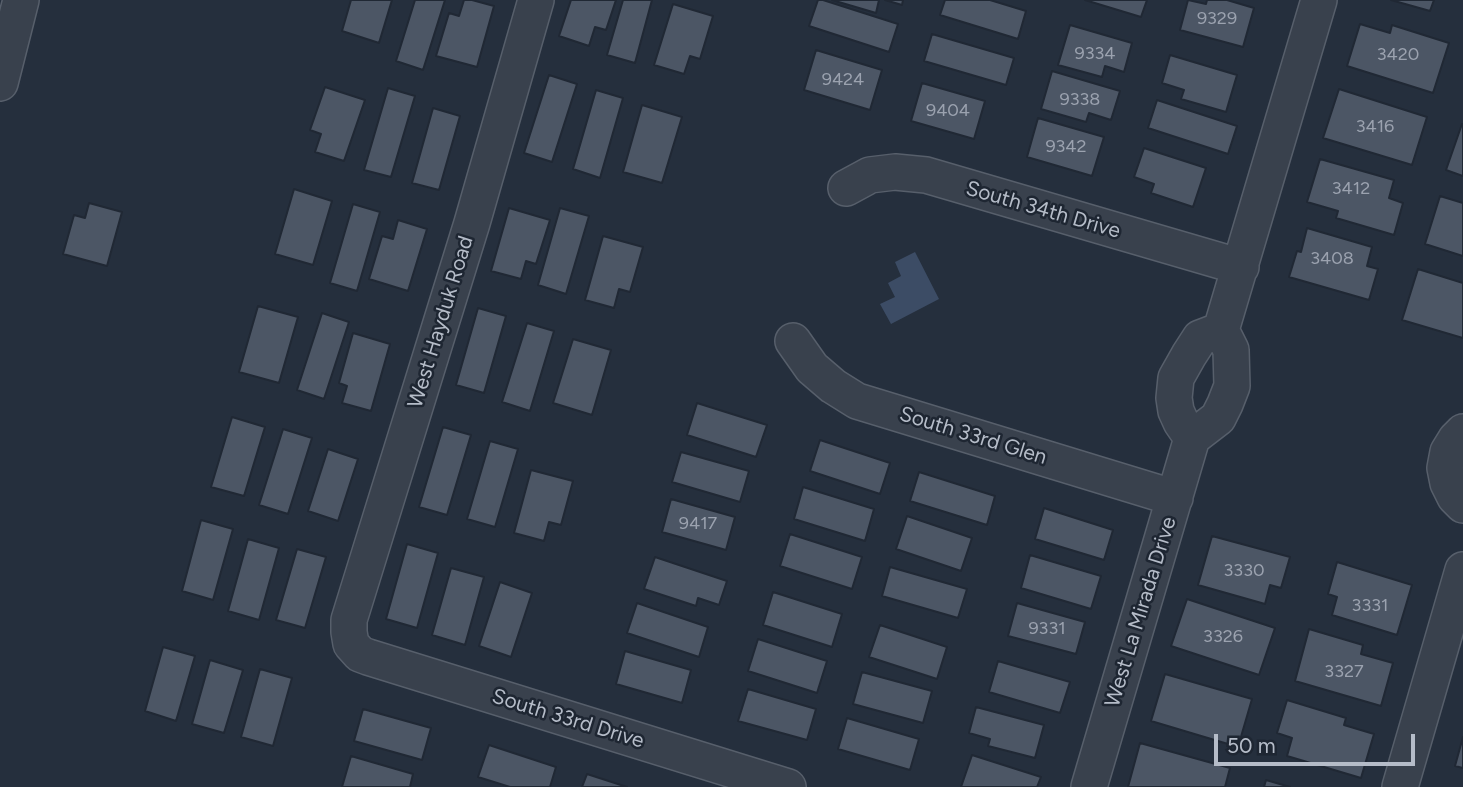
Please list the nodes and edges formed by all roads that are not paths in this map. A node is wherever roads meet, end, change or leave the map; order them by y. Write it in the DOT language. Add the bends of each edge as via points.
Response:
graph roads {
  1 [pos="21,0"];
  2 [pos="536,0"];
  3 [pos="1320,0"];
  4 [pos="0,83"];
  5 [pos="846,188"];
  6 [pos="1241,267"];
  7 [pos="1221,330"];
  8 [pos="793,341"];
  9 [pos="1463,432"];
  10 [pos="1192,438"];
  11 [pos="1175,498"];
  12 [pos="1463,505"];
  13 [pos="1463,570"];
  14 [pos="351,644"];
  15 [pos="788,787"];
  16 [pos="1089,787"];
  17 [pos="1400,787"];
  1 -- 4 [label="street"];
  2 -- 14 [label="street, West Hayduk Road" via="349,620"];
  3 -- 6 [label="street"];
  5 -- 6 [label="street, South 34th Drive" via="870,175 926,175"];
  6 -- 7 [label="street"];
  7 -- 10 [label="street" via="1231,351 1232,386 1218,418"];
  7 -- 10 [label="street" via="1200,338 1176,379 1176,411"];
  8 -- 11 [label="street, South 33rd Glen" via="812,368 856,401"];
  9 -- 12 [label="street" via="1448,452 1445,468 1448,483"];
  10 -- 11 [label="street, West La Mirada Drive"];
  11 -- 16 [label="street, West La Mirada Drive"];
  13 -- 17 [label="street"];
  14 -- 15 [label="street, South 33rd Drive" via="368,657"];
}
